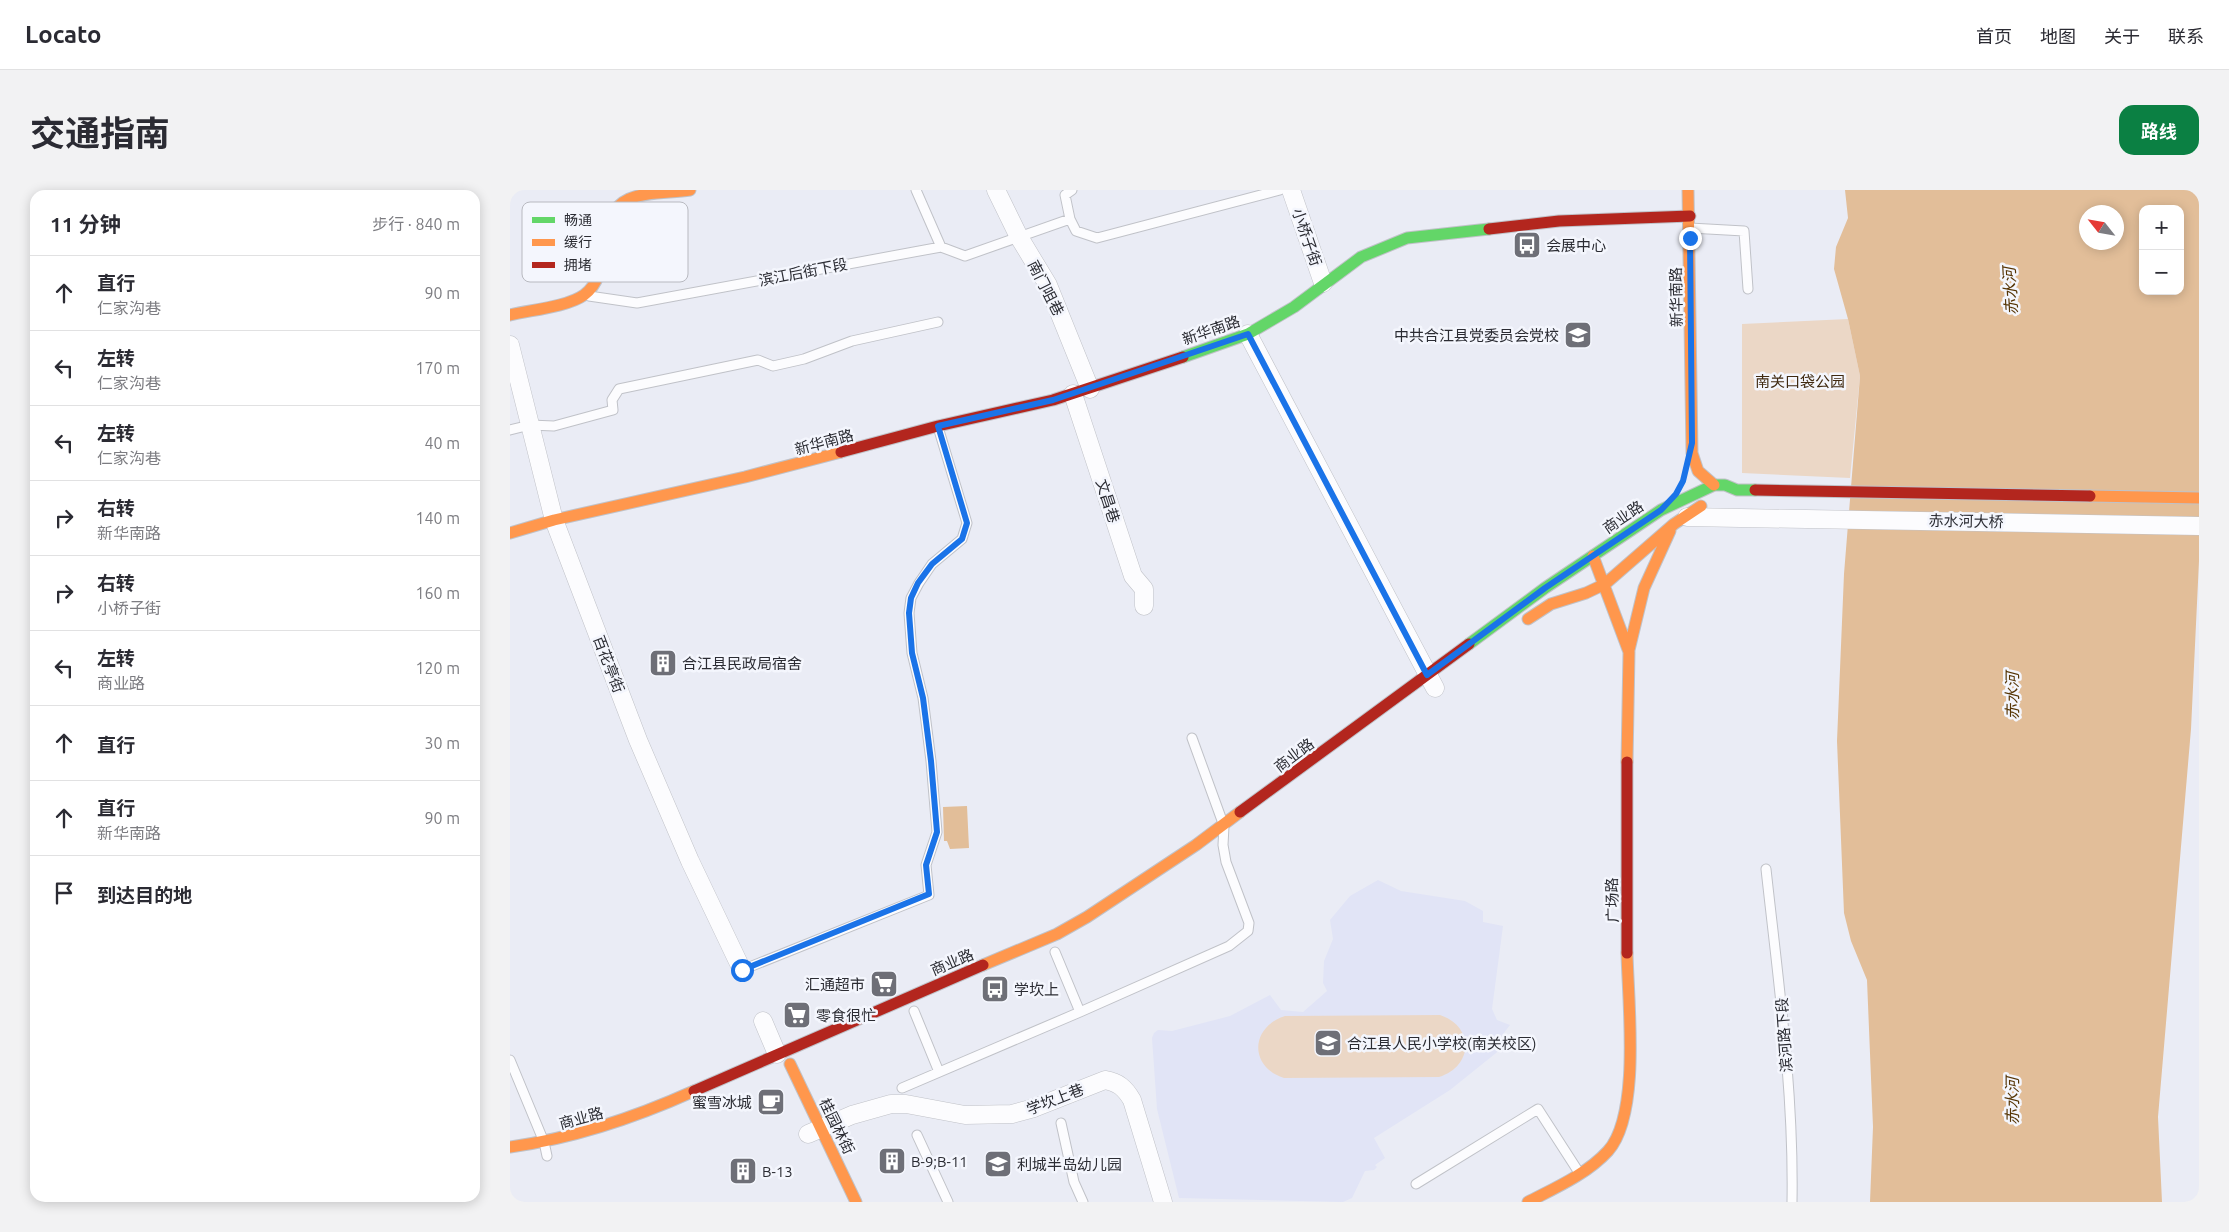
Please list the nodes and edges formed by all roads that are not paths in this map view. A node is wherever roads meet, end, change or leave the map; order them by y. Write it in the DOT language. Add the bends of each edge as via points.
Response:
graph roads {
  1 [pos="690,190"];
  2 [pos="916,190"];
  3 [pos="996,190"];
  4 [pos="1072,190"];
  5 [pos="1280,190"];
  6 [pos="1291,190"];
  7 [pos="1688,190"];
  8 [pos="1245,194"];
  9 [pos="625,202"];
  10 [pos="1690,216"];
  11 [pos="1070,219"];
  12 [pos="1690,228"];
  13 [pos="1018,237"];
  14 [pos="941,247"];
  15 [pos="595,282"];
  16 [pos="1323,283"];
  17 [pos="1748,289"];
  18 [pos="584,295"];
  19 [pos="510,315"];
  20 [pos="938,322"];
  21 [pos="1248,334"];
  22 [pos="510,345"];
  23 [pos="1090,389"];
  24 [pos="1073,394"];
  25 [pos="530,425"];
  26 [pos="938,426"];
  27 [pos="510,430"];
  28 [pos="1692,443"];
  29 [pos="1687,471"];
  30 [pos="1714,485"];
  31 [pos="1680,488"];
  32 [pos="1737,490"];
  33 [pos="1721,496"];
  34 [pos="2199,498"];
  35 [pos="1709,502"];
  36 [pos="1661,510"];
  37 [pos="554,520"];
  38 [pos="1679,521"];
  39 [pos="2199,526"];
  40 [pos="510,533"];
  41 [pos="1593,556"];
  42 [pos="1605,584"];
  43 [pos="1144,606"];
  44 [pos="1520,625"];
  45 [pos="1629,652"];
  46 [pos="1433,685"];
  47 [pos="1192,738"];
  48 [pos="1224,826"];
  49 [pos="1238,834"];
  50 [pos="1223,845"];
  51 [pos="1210,854"];
  52 [pos="1766,869"];
  53 [pos="1055,952"];
  54 [pos="742,970"];
  55 [pos="914,1011"];
  56 [pos="1080,1012"];
  57 [pos="763,1021"];
  58 [pos="510,1060"];
  59 [pos="786,1062"];
  60 [pos="939,1072"];
  61 [pos="902,1088"];
  62 [pos="1061,1123"];
  63 [pos="811,1133"];
  64 [pos="917,1135"];
  65 [pos="544,1142"];
  66 [pos="510,1147"];
  67 [pos="560,1154"];
  68 [pos="542,1157"];
  69 [pos="1580,1173"];
  70 [pos="1416,1184"];
  71 [pos="856,1202"];
  72 [pos="948,1202"];
  73 [pos="1083,1202"];
  74 [pos="1163,1202"];
  75 [pos="1528,1202"];
  76 [pos="1792,1202"];
  1 -- 9 [label="main road"];
  2 -- 14 [label="lane"];
  3 -- 13 [label="street, 南门咀巷"];
  4 -- 11 [label="lane" via="1064,195"];
  5 -- 8 [label="lane"];
  6 -- 16 [label="street, 小桥子街"];
  7 -- 10 [label="main road"];
  8 -- 11 [label="lane" via="1097,238 1076,231"];
  10 -- 12 [label="main road, 新华南路"];
  10 -- 16 [label="main road, 新华南路" via="1559,221 1407,238 1353,262"];
  11 -- 13 [label="lane"];
  12 -- 17 [label="lane" via="1744,232"];
  12 -- 28 [label="main road, 新华南路"];
  13 -- 14 [label="lane" via="965,256"];
  13 -- 23 [label="street, 南门咀巷" via="1048,285"];
  14 -- 18 [label="lane, 滨江后街下段" via="637,303"];
  15 -- 18 [label="main road"];
  16 -- 21 [label="main road, 新华南路" via="1294,306"];
  18 -- 19 [label="main road"];
  20 -- 25 [label="lane" via="852,341 804,359 773,366 758,360 619,389 612,400 613,410 554,426"];
  21 -- 23 [label="main road, 新华南路"];
  21 -- 46 [label="street"];
  22 -- 25 [label="street, 百花亭街"];
  23 -- 24 [label="main road, 新华南路"];
  24 -- 26 [label="main road, 新华南路"];
  24 -- 43 [label="street, 文昌巷" via="1133,576 1144,589"];
  25 -- 27 [label="lane"];
  25 -- 37 [label="street, 百花亭街"];
  26 -- 37 [label="main road, 新华南路" via="745,477"];
  26 -- 54 [label="lane" via="967,523 962,539 932,564 918,583 909,613 912,653 923,698 937,832 926,865 929,894"];
  28 -- 29 [label="main road"];
  28 -- 30 [label="main road" via="1695,466"];
  30 -- 32 [label="main road"];
  30 -- 36 [label="main road, 商业路"];
  31 -- 36 [label="main road"];
  32 -- 33 [label="main road"];
  32 -- 34 [label="main road, 赤水河大桥"];
  35 -- 38 [label="main road"];
  36 -- 41 [label="main road, 商业路"];
  37 -- 40 [label="main road, 新华南路"];
  37 -- 54 [label="street, 百花亭街" via="638,740"];
  38 -- 39 [label="street, 赤水河大桥" via="1734,517"];
  38 -- 42 [label="main road"];
  38 -- 45 [label="main road" via="1646,578 1636,610"];
  41 -- 42 [label="main road, 广场路"];
  41 -- 46 [label="main road, 商业路" via="1545,588"];
  42 -- 44 [label="main road" via="1551,604"];
  42 -- 45 [label="main road, 广场路"];
  45 -- 69 [label="main road, 广场路" via="1627,1108 1609,1150"];
  46 -- 48 [label="main road, 商业路"];
  47 -- 48 [label="lane"];
  48 -- 50 [label="lane"];
  48 -- 59 [label="main road, 商业路" via="1057,934"];
  49 -- 50 [label="main road"];
  50 -- 51 [label="main road"];
  50 -- 56 [label="lane" via="1249,923 1248,931 1229,946"];
  52 -- 76 [label="lane, 滨河路下段" via="1782,998"];
  53 -- 56 [label="lane"];
  55 -- 60 [label="lane"];
  56 -- 60 [label="lane"];
  57 -- 59 [label="street"];
  58 -- 65 [label="lane"];
  59 -- 63 [label="main road, 桂园林街"];
  59 -- 65 [label="main road, 商业路" via="582,1137"];
  60 -- 61 [label="lane"];
  62 -- 73 [label="lane" via="1074,1182"];
  63 -- 71 [label="main road, 桂园林街"];
  63 -- 74 [label="street, 学坎上巷" via="891,1104 965,1115 1012,1114 1105,1080 1126,1090 1132,1100"];
  64 -- 72 [label="lane"];
  65 -- 66 [label="main road, 商业路"];
  65 -- 68 [label="lane"];
  67 -- 68 [label="main road, 商业路"];
  69 -- 70 [label="lane" via="1538,1109"];
  69 -- 75 [label="main road, 广场路"];
}
